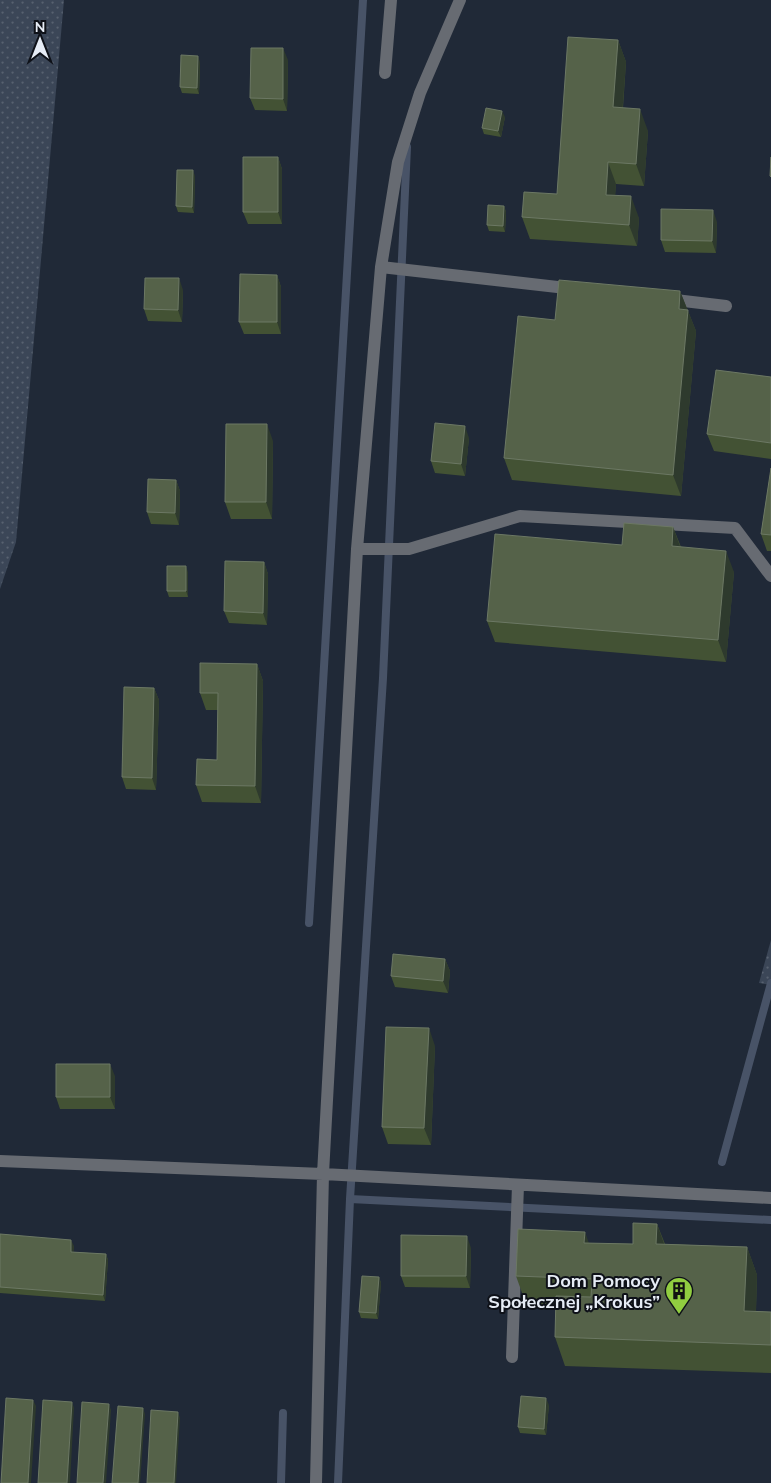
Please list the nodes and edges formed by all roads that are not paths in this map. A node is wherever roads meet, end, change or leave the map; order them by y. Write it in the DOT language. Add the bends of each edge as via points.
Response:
graph roads {
  1 [pos="391,0"];
  2 [pos="460,0"];
  3 [pos="385,74"];
  4 [pos="381,267"];
  5 [pos="588,290"];
  6 [pos="657,298"];
  7 [pos="726,306"];
  8 [pos="357,549"];
  9 [pos="771,576"];
  10 [pos="0,1161"];
  11 [pos="323,1174"];
  12 [pos="518,1184"];
  13 [pos="771,1198"];
  14 [pos="512,1357"];
  15 [pos="316,1483"];
  1 -- 3 [label="street"];
  2 -- 4 [label="street" via="420,92 398,162"];
  4 -- 5 [label="street"];
  4 -- 8 [label="street"];
  6 -- 7 [label="street"];
  8 -- 9 [label="street" via="409,549 520,516 735,528"];
  8 -- 11 [label="street"];
  10 -- 11 [label="street"];
  11 -- 12 [label="street"];
  11 -- 15 [label="street"];
  12 -- 13 [label="street"];
  12 -- 14 [label="street"];
}
